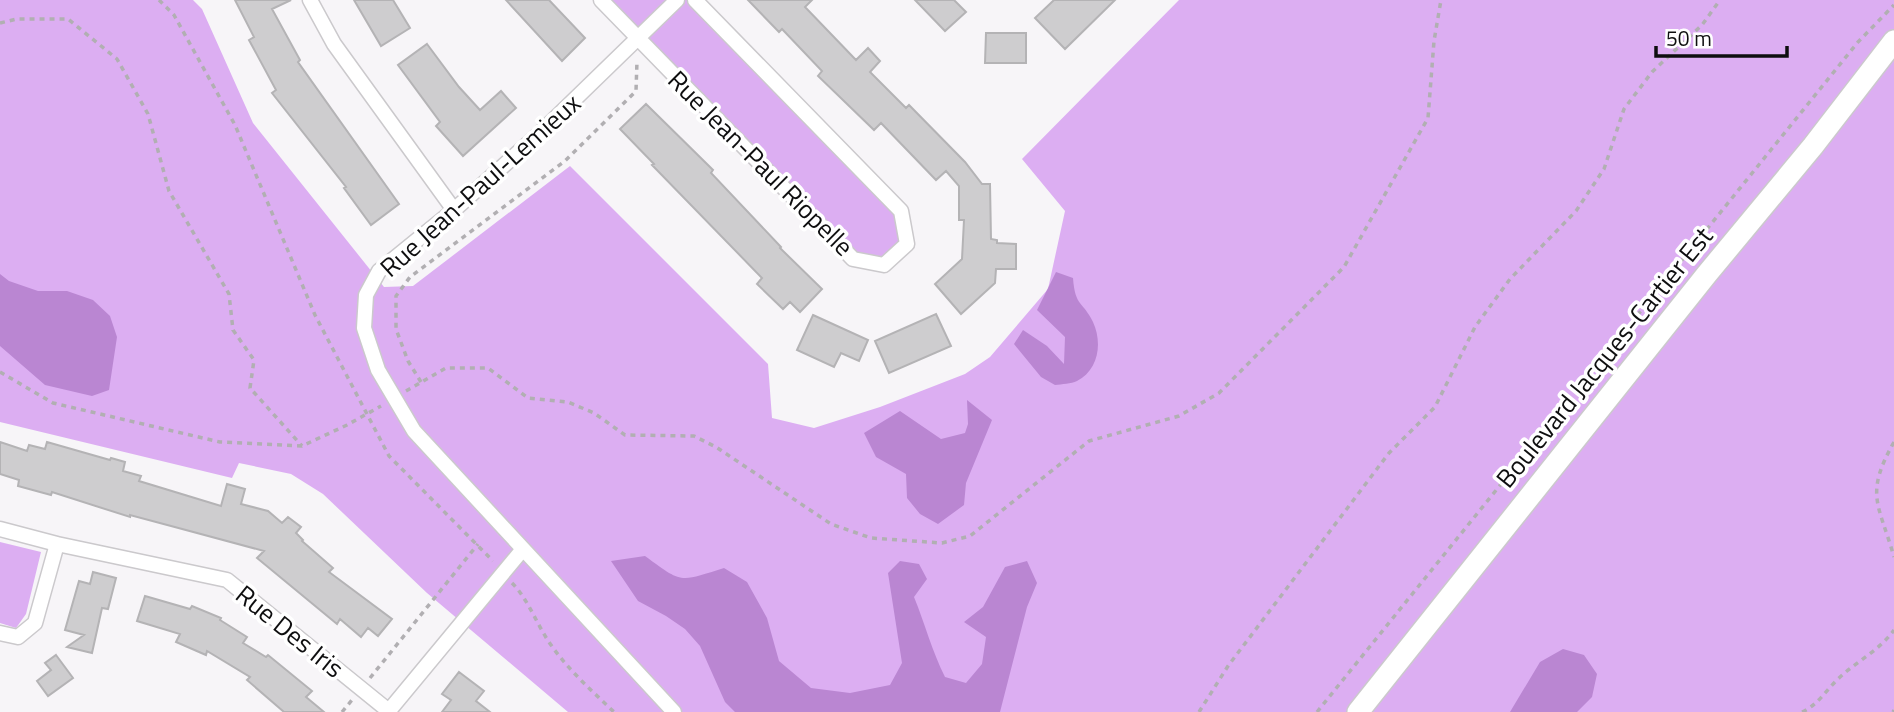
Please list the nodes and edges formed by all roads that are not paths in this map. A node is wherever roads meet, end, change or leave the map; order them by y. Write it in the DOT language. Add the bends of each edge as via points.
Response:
graph roads {
  1 [pos="310,0"];
  2 [pos="601,0"];
  3 [pos="677,0"];
  4 [pos="695,0"];
  5 [pos="638,38"];
  6 [pos="1894,41"];
  7 [pos="1894,60"];
  8 [pos="1813,146"];
  9 [pos="454,210"];
  10 [pos="0,529"];
  11 [pos="57,544"];
  12 [pos="523,549"];
  13 [pos="0,633"];
  14 [pos="389,712"];
  15 [pos="674,712"];
  16 [pos="1358,712"];
  1 -- 9 [label="street" via="334,44"];
  2 -- 5 [label="street, Rue Jean-Paul Riopelle"];
  3 -- 5 [label="street, Rue Jean-Paul-Lemieux"];
  4 -- 5 [label="street, Rue Jean-Paul Riopelle" via="901,211 906,244 884,265 853,259"];
  5 -- 9 [label="street, Rue Jean-Paul-Lemieux"];
  6 -- 8 [label="main road, Boulevard Jacques-Cartier Est"];
  7 -- 8 [label="main road, Boulevard Jacques-Cartier Est"];
  8 -- 16 [label="main road, Boulevard Jacques-Cartier Est"];
  9 -- 12 [label="street, Rue Jean-Paul-Lemieux" via="379,271 366,295 363,328 378,370 414,431"];
  10 -- 11 [label="street, Rue Des Iris"];
  11 -- 13 [label="street" via="34,623 18,637"];
  11 -- 14 [label="street, Rue Des Iris" via="227,580"];
  12 -- 14 [label="street"];
  12 -- 15 [label="street, Rue Jean-Paul-Lemieux"];
}
